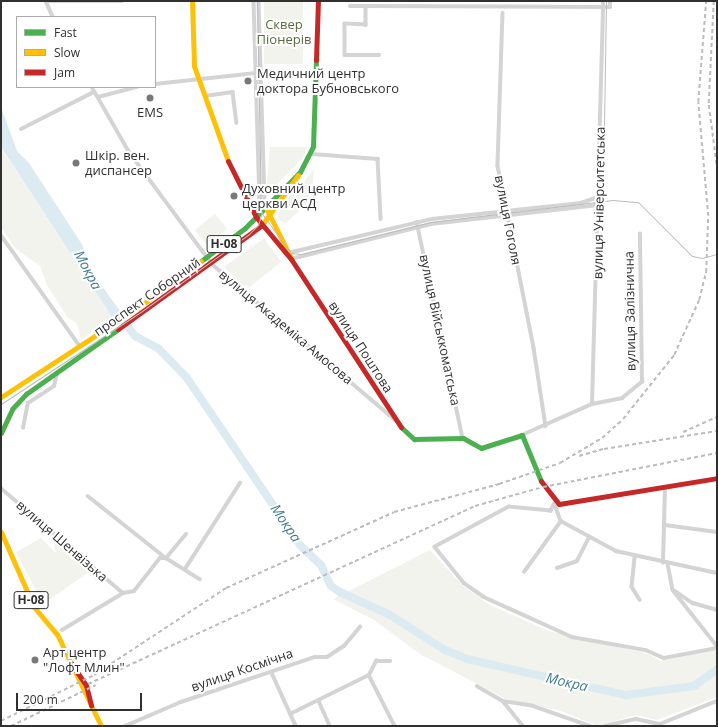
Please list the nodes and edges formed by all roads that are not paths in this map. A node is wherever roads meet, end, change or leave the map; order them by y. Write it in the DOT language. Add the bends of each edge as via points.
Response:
graph roads {
  1 [pos="46,1"];
  2 [pos="122,1"];
  3 [pos="192,1"];
  4 [pos="254,1"];
  5 [pos="259,1"];
  6 [pos="318,1"];
  7 [pos="401,1"];
  8 [pos="500,1"];
  9 [pos="507,1"];
  10 [pos="603,1"];
  11 [pos="610,1"];
  12 [pos="350,6"];
  13 [pos="366,6"];
  14 [pos="500,6"];
  15 [pos="507,6"];
  16 [pos="603,6"];
  17 [pos="401,7"];
  18 [pos="503,13"];
  19 [pos="53,16"];
  20 [pos="379,55"];
  21 [pos="257,73"];
  22 [pos="197,77"];
  23 [pos="156,84"];
  24 [pos="92,88"];
  25 [pos="133,88"];
  26 [pos="94,92"];
  27 [pos="205,96"];
  28 [pos="98,97"];
  29 [pos="238,123"];
  30 [pos="21,128"];
  31 [pos="312,154"];
  32 [pos="300,172"];
  33 [pos="598,197"];
  34 [pos="598,205"];
  35 [pos="265,206"];
  36 [pos="505,209"];
  37 [pos="506,215"];
  38 [pos="268,216"];
  39 [pos="256,217"];
  40 [pos="381,219"];
  41 [pos="417,222"];
  42 [pos="263,225"];
  43 [pos="418,227"];
  44 [pos="640,234"];
  45 [pos="1,235"];
  46 [pos="288,253"];
  47 [pos="206,256"];
  48 [pos="212,264"];
  49 [pos="80,346"];
  50 [pos="57,374"];
  51 [pos="1,397"];
  52 [pos="592,404"];
  53 [pos="395,420"];
  54 [pos="546,426"];
  55 [pos="23,428"];
  56 [pos="1,432"];
  57 [pos="522,435"];
  58 [pos="463,438"];
  59 [pos="717,478"];
  60 [pos="240,484"];
  61 [pos="1,488"];
  62 [pos="664,488"];
  63 [pos="88,496"];
  64 [pos="555,503"];
  65 [pos="561,521"];
  66 [pos="665,525"];
  67 [pos="1,532"];
  68 [pos="717,532"];
  69 [pos="186,534"];
  70 [pos="588,537"];
  71 [pos="166,558"];
  72 [pos="635,558"];
  73 [pos="663,563"];
  74 [pos="668,564"];
  75 [pos="557,568"];
  76 [pos="185,570"];
  77 [pos="524,572"];
  78 [pos="717,573"];
  79 [pos="200,579"];
  80 [pos="673,590"];
  81 [pos="123,593"];
  82 [pos="640,600"];
  83 [pos="717,610"];
  84 [pos="360,627"];
  85 [pos="62,630"];
  86 [pos="717,647"];
  87 [pos="390,660"];
  88 [pos="70,661"];
  89 [pos="272,673"];
  90 [pos="370,675"];
  91 [pos="477,686"];
  92 [pos="319,701"];
  93 [pos="503,701"];
  94 [pos="717,701"];
  95 [pos="91,706"];
  96 [pos="290,714"];
  97 [pos="101,726"];
  98 [pos="125,726"];
  99 [pos="296,726"];
  100 [pos="330,726"];
  101 [pos="395,726"];
  102 [pos="523,726"];
  103 [pos="590,726"];
  104 [pos="605,726"];
  1 -- 2 [label="street"];
  1 -- 19 [label="street"];
  3 -- 22 [label="main road, вулиця Поштова"];
  4 -- 21 [label="street"];
  5 -- 21 [label="street"];
  6 -- 31 [label="main road"];
  7 -- 17 [label="street"];
  8 -- 14 [label="street"];
  9 -- 15 [label="street"];
  10 -- 16 [label="street, вулиця Університетська"];
  11 -- 16 [label="street" via="610,6"];
  12 -- 13 [label="street"];
  13 -- 17 [label="street"];
  13 -- 20 [label="street" via="366,25 345,24 345,55"];
  14 -- 15 [label="street"];
  14 -- 17 [label="street"];
  15 -- 16 [label="street"];
  16 -- 33 [label="street, вулиця Університетська"];
  18 -- 36 [label="street, вулиця Гоголя" via="498,166"];
  21 -- 22 [label="street"];
  21 -- 35 [label="street"];
  21 -- 39 [label="street" via="260,201"];
  22 -- 23 [label="street"];
  22 -- 27 [label="main road, вулиця Поштова"];
  24 -- 26 [label="street, вулиця Академіка Амосова"];
  25 -- 28 [label="street"];
  26 -- 28 [label="street, вулиця Академіка Амосова"];
  26 -- 30 [label="street"];
  27 -- 29 [label="street" via="233,92"];
  27 -- 39 [label="main road, вулиця Поштова" via="232,174"];
  28 -- 47 [label="street, вулиця Академіка Амосова" via="130,153"];
  31 -- 32 [label="main road, проспект Соборний / Н-08"];
  31 -- 40 [label="street" via="378,159"];
  32 -- 35 [label="main road, проспект Соборний / Н-08"];
  32 -- 38 [label="main road, проспект Соборний / Н-08"];
  33 -- 34 [label="street, вулиця Університетська"];
  33 -- 36 [label="street" via="581,203"];
  34 -- 37 [label="street"];
  34 -- 52 [label="street, вулиця Університетська"];
  35 -- 38 [label="main road"];
  35 -- 39 [label="main road, проспект Соборний / Н-08"];
  36 -- 37 [label="street, вулиця Гоголя"];
  36 -- 41 [label="street"];
  37 -- 43 [label="street"];
  37 -- 54 [label="street, вулиця Гоголя" via="534,348"];
  38 -- 42 [label="main road, проспект Соборний / Н-08"];
  38 -- 46 [label="main road"];
  39 -- 42 [label="main road, вулиця Поштова"];
  39 -- 47 [label="main road, проспект Соборний / Н-08"];
  41 -- 43 [label="street, вулиця Військкоматська"];
  41 -- 46 [label="street"];
  42 -- 46 [label="main road, вулиця Поштова"];
  42 -- 48 [label="main road, проспект Соборний / Н-08"];
  43 -- 46 [label="street"];
  43 -- 58 [label="street, вулиця Військкоматська"];
  44 -- 52 [label="street, вулиця Залізнична" via="642,382 622,398"];
  45 -- 49 [label="street"];
  46 -- 53 [label="main road, вулиця Поштова"];
  47 -- 48 [label="street, вулиця Академіка Амосова"];
  47 -- 49 [label="main road, проспект Соборний / Н-08" via="139,307"];
  48 -- 50 [label="main road, проспект Соборний / Н-08"];
  48 -- 53 [label="street, вулиця Академіка Амосова"];
  49 -- 51 [label="main road, проспект Соборний / Н-08"];
  50 -- 55 [label="street" via="54,386 28,403"];
  50 -- 56 [label="main road, проспект Соборний / Н-08" via="18,401"];
  52 -- 54 [label="street, вулиця Залізнична"];
  53 -- 58 [label="main road, вулиця Поштова" via="414,439"];
  54 -- 57 [label="street, вулиця Залізнична"];
  57 -- 58 [label="main road, вулиця Залізнична" via="481,448"];
  57 -- 64 [label="main road" via="544,489"];
  59 -- 62 [label="main road"];
  60 -- 76 [label="street"];
  61 -- 81 [label="street, вулиця Шенвізька"];
  62 -- 64 [label="main road"];
  62 -- 66 [label="street"];
  63 -- 71 [label="street"];
  64 -- 65 [label="street"];
  64 -- 86 [label="street" via="551,511 509,507 435,546 464,583 484,597 554,631 646,650 664,658"];
  65 -- 70 [label="street"];
  65 -- 77 [label="street"];
  66 -- 68 [label="street"];
  66 -- 73 [label="street"];
  67 -- 88 [label="main road, Н-08" via="34,607 57,634"];
  69 -- 71 [label="street"];
  70 -- 72 [label="street"];
  70 -- 75 [label="street" via="577,561"];
  71 -- 76 [label="street"];
  71 -- 81 [label="street" via="160,558 134,591"];
  72 -- 73 [label="street"];
  72 -- 82 [label="street" via="632,587"];
  73 -- 74 [label="street"];
  74 -- 78 [label="street"];
  74 -- 80 [label="street"];
  76 -- 79 [label="street"];
  80 -- 83 [label="street" via="693,603"];
  80 -- 86 [label="street"];
  81 -- 85 [label="street"];
  84 -- 89 [label="street, вулиця Космічна" via="344,646 327,656 314,656"];
  87 -- 90 [label="street" via="376,661"];
  88 -- 95 [label="main road, Н-08" via="80,688"];
  88 -- 95 [label="main road, Н-08" via="86,685"];
  89 -- 96 [label="street"];
  89 -- 98 [label="street, вулиця Космічна" via="181,702"];
  90 -- 92 [label="street"];
  90 -- 101 [label="street"];
  91 -- 93 [label="street"];
  92 -- 96 [label="street"];
  92 -- 100 [label="street"];
  93 -- 102 [label="street"];
  93 -- 103 [label="street" via="533,706"];
  94 -- 104 [label="street" via="660,724 636,719"];
  95 -- 97 [label="main road, Н-08"];
  96 -- 99 [label="street"];
}
